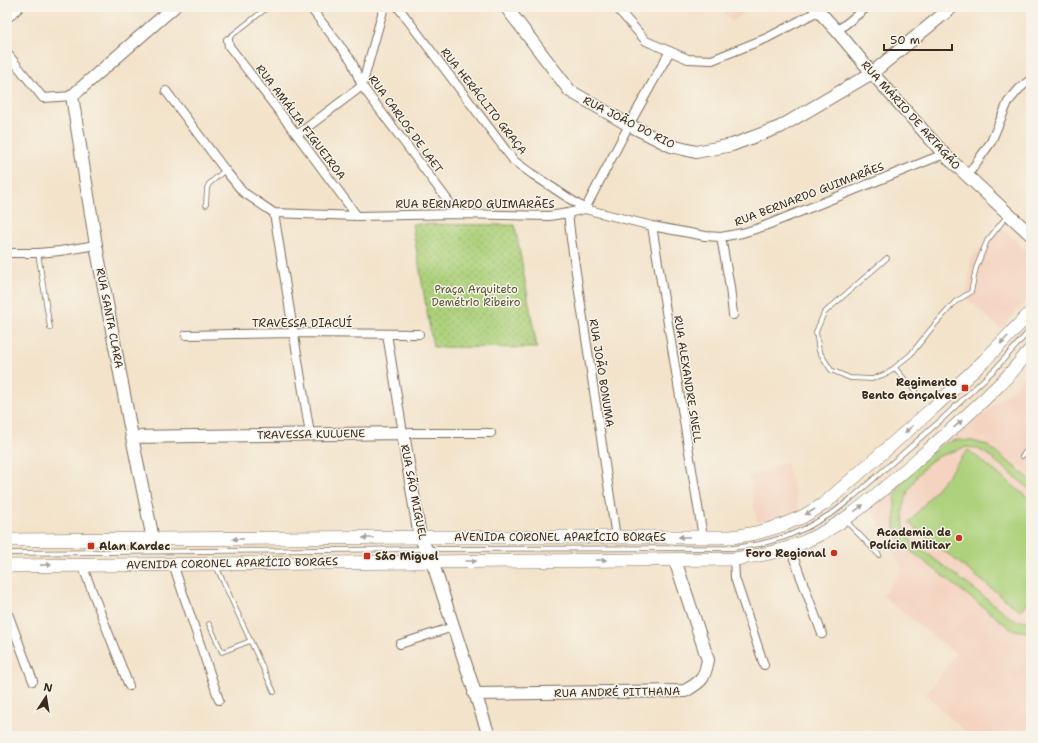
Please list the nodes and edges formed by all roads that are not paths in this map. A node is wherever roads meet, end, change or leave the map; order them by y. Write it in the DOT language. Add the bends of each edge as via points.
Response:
graph roads {
  1 [pos="17,7"];
  2 [pos="174,7"];
  3 [pos="268,7"];
  4 [pos="310,7"];
  5 [pos="384,7"];
  6 [pos="398,7"];
  7 [pos="506,7"];
  8 [pos="867,7"];
  9 [pos="952,7"];
  10 [pos="619,8"];
  11 [pos="816,9"];
  12 [pos="7,16"];
  13 [pos="837,31"];
  14 [pos="228,40"];
  15 [pos="670,51"];
  16 [pos="7,53"];
  17 [pos="872,73"];
  18 [pos="1031,79"];
  19 [pos="362,86"];
  20 [pos="166,91"];
  21 [pos="72,96"];
  22 [pos="629,125"];
  23 [pos="297,135"];
  24 [pos="944,154"];
  25 [pos="225,170"];
  26 [pos="967,176"];
  27 [pos="206,205"];
  28 [pos="585,209"];
  29 [pos="274,213"];
  30 [pos="568,213"];
  31 [pos="458,214"];
  32 [pos="1009,214"];
  33 [pos="357,216"];
  34 [pos="652,226"];
  35 [pos="1031,235"];
  36 [pos="721,237"];
  37 [pos="96,245"];
  38 [pos="7,252"];
  39 [pos="38,252"];
  40 [pos="887,258"];
  41 [pos="1031,312"];
  42 [pos="733,315"];
  43 [pos="50,328"];
  44 [pos="1031,330"];
  45 [pos="294,333"];
  46 [pos="387,334"];
  47 [pos="419,334"];
  48 [pos="186,335"];
  49 [pos="1031,349"];
  50 [pos="895,368"];
  51 [pos="915,391"];
  52 [pos="403,433"];
  53 [pos="491,433"];
  54 [pos="310,434"];
  55 [pos="132,437"];
  56 [pos="1031,446"];
  57 [pos="1022,456"];
  58 [pos="845,519"];
  59 [pos="420,537"];
  60 [pos="616,537"];
  61 [pos="703,537"];
  62 [pos="153,539"];
  63 [pos="7,541"];
  64 [pos="790,548"];
  65 [pos="426,549"];
  66 [pos="879,555"];
  67 [pos="734,559"];
  68 [pos="675,560"];
  69 [pos="432,561"];
  70 [pos="173,564"];
  71 [pos="215,564"];
  72 [pos="82,565"];
  73 [pos="7,566"];
  74 [pos="7,611"];
  75 [pos="209,624"];
  76 [pos="453,627"];
  77 [pos="822,634"];
  78 [pos="250,640"];
  79 [pos="400,644"];
  80 [pos="764,665"];
  81 [pos="33,681"];
  82 [pos="129,686"];
  83 [pos="274,692"];
  84 [pos="474,694"];
  85 [pos="219,700"];
  86 [pos="489,736"];
  1 -- 12 [label="street"];
  2 -- 21 [label="street"];
  3 -- 14 [label="lane"];
  4 -- 19 [label="street, RUA CARLOS DE LAET" via="351,60"];
  5 -- 19 [label="street"];
  6 -- 28 [label="street, RUA HERÁCLITO GRAÇA" via="514,161"];
  7 -- 22 [label="street, RUA JOÃO DO RIO" via="570,91"];
  8 -- 13 [label="street"];
  9 -- 17 [label="street, RUA JOÃO DO RIO"];
  10 -- 15 [label="street" via="646,41"];
  11 -- 13 [label="street, RUA MÁRIO DE ARTAGÃO"];
  11 -- 15 [label="street" via="768,38 712,60 688,59"];
  13 -- 17 [label="street, RUA MÁRIO DE ARTAGÃO"];
  14 -- 23 [label="street, RUA AMÁLIA FIGUEIROA" via="229,46"];
  15 -- 22 [label="street"];
  16 -- 21 [label="street" via="42,98"];
  17 -- 22 [label="street, RUA JOÃO DO RIO" via="780,127 732,145 696,152 671,146"];
  17 -- 24 [label="street, RUA MÁRIO DE ARTAGÃO"];
  18 -- 26 [label="street" via="1008,102 991,142"];
  19 -- 23 [label="street"];
  19 -- 31 [label="street, RUA CARLOS DE LAET"];
  20 -- 25 [label="street"];
  21 -- 37 [label="street, RUA SANTA CLARA"];
  22 -- 28 [label="street"];
  23 -- 33 [label="street, RUA AMÁLIA FIGUEIROA"];
  24 -- 26 [label="street, RUA MÁRIO DE ARTAGÃO"];
  24 -- 36 [label="street, RUA BERNARDO GUIMARÃES" via="762,227"];
  25 -- 27 [label="lane" via="207,188"];
  25 -- 29 [label="street" via="243,192"];
  26 -- 32 [label="street, RUA MÁRIO DE ARTAGÃO"];
  28 -- 30 [label="street, RUA BERNARDO GUIMARÃES"];
  28 -- 34 [label="street, RUA BERNARDO GUIMARÃES"];
  29 -- 33 [label="street, RUA BERNARDO GUIMARÃES"];
  29 -- 45 [label="street"];
  30 -- 31 [label="street, RUA BERNARDO GUIMARÃES" via="549,216"];
  30 -- 60 [label="street, RUA JOÃO BONUMA"];
  31 -- 33 [label="street, RUA BERNARDO GUIMARÃES"];
  32 -- 35 [label="street, RUA MÁRIO DE ARTAGÃO"];
  32 -- 50 [label="lane" via="987,241 970,292 955,302 911,354"];
  34 -- 36 [label="street, RUA BERNARDO GUIMARÃES"];
  34 -- 61 [label="street, RUA ALEXANDRE SNELL"];
  36 -- 42 [label="street"];
  37 -- 39 [label="street"];
  37 -- 55 [label="street, RUA SANTA CLARA"];
  38 -- 39 [label="street"];
  39 -- 43 [label="lane"];
  40 -- 50 [label="lane" via="824,313 816,332 819,351 831,370 850,378 872,379"];
  41 -- 61 [label="main road, AVENIDA CORONEL APARÍCIO BORGES, one-way" via="985,360 824,504 802,517 756,533 732,537"];
  44 -- 65 [label="lane" via="996,369 942,420 853,497 834,512 785,537 733,548"];
  45 -- 46 [label="street, TRAVESSA DIACUÍ"];
  45 -- 48 [label="street, TRAVESSA DIACUÍ"];
  45 -- 54 [label="street"];
  46 -- 47 [label="street, TRAVESSA DIACUÍ"];
  46 -- 52 [label="street, RUA SÃO MIGUEL"];
  58 -- 49 [label="main road, AVENIDA CORONEL APARÍCIO BORGES, one-way" via="969,414"];
  50 -- 51 [label="lane"];
  52 -- 53 [label="street, TRAVESSA KULUENE"];
  52 -- 54 [label="street, TRAVESSA KULUENE"];
  52 -- 59 [label="street, RUA SÃO MIGUEL"];
  54 -- 55 [label="street, TRAVESSA KULUENE"];
  55 -- 62 [label="street, RUA SANTA CLARA"];
  56 -- 57 [label="lane"];
  58 -- 64 [label="main road, AVENIDA CORONEL APARÍCIO BORGES"];
  58 -- 66 [label="lane"];
  59 -- 60 [label="main road, AVENIDA CORONEL APARÍCIO BORGES"];
  59 -- 62 [label="main road, AVENIDA CORONEL APARÍCIO BORGES, one-way"];
  59 -- 65 [label="street, RUA SÃO MIGUEL"];
  61 -- 60 [label="main road, AVENIDA CORONEL APARÍCIO BORGES, one-way"];
  62 -- 63 [label="main road, AVENIDA CORONEL APARÍCIO BORGES"];
  63 -- 65 [label="lane"];
  64 -- 67 [label="main road, AVENIDA CORONEL APARÍCIO BORGES"];
  64 -- 77 [label="street"];
  65 -- 69 [label="street, RUA SÃO MIGUEL"];
  67 -- 68 [label="main road, AVENIDA CORONEL APARÍCIO BORGES"];
  67 -- 80 [label="street" via="735,578"];
  69 -- 68 [label="main road, AVENIDA CORONEL APARÍCIO BORGES, one-way"];
  68 -- 84 [label="street, RUA ANDRÉ PITTHANA" via="708,660 699,683 685,691"];
  69 -- 71 [label="main road, AVENIDA CORONEL APARÍCIO BORGES"];
  69 -- 76 [label="street, RUA SÃO MIGUEL"];
  70 -- 71 [label="main road, AVENIDA CORONEL APARÍCIO BORGES"];
  70 -- 72 [label="main road, AVENIDA CORONEL APARÍCIO BORGES"];
  70 -- 85 [label="street"];
  71 -- 78 [label="lane"];
  73 -- 72 [label="main road, AVENIDA CORONEL APARÍCIO BORGES, one-way"];
  72 -- 82 [label="street"];
  74 -- 81 [label="street"];
  75 -- 78 [label="lane" via="222,652"];
  76 -- 79 [label="street"];
  76 -- 84 [label="street, RUA SÃO MIGUEL"];
  78 -- 83 [label="lane"];
  84 -- 86 [label="street, RUA SÃO MIGUEL"];
}
